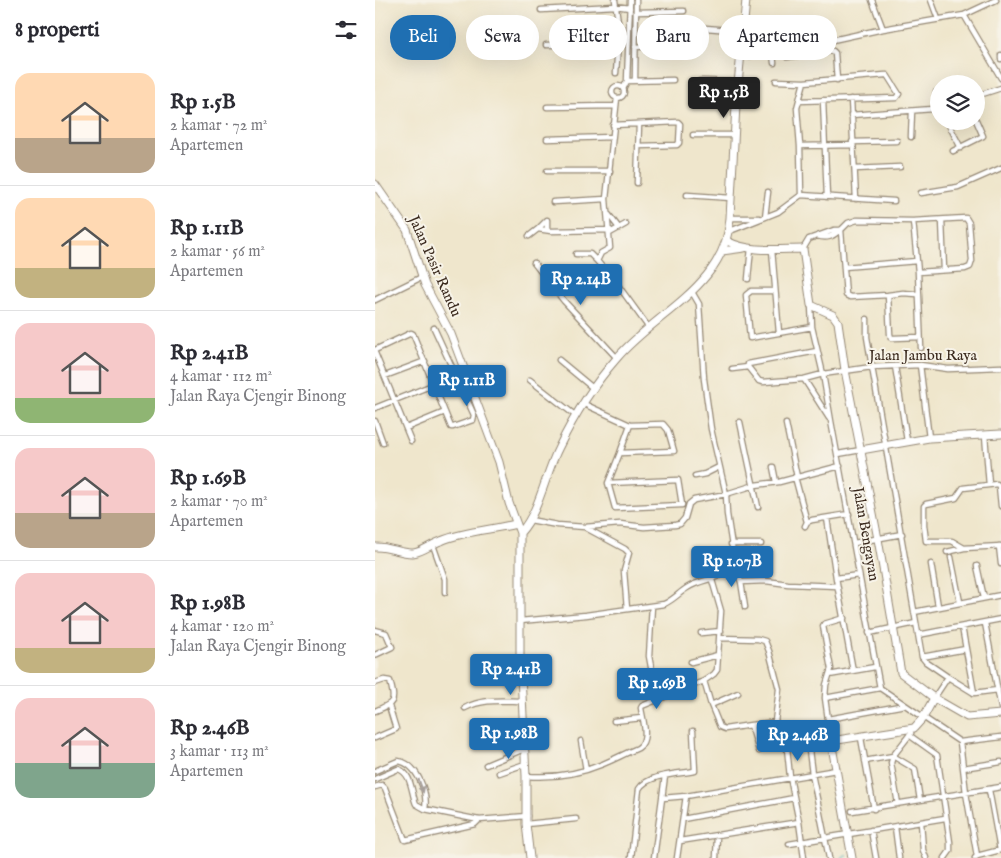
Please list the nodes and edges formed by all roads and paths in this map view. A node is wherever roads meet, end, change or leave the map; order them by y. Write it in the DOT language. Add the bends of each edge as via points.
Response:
graph roads {
  1 [pos="615,0"];
  2 [pos="631,0"];
  3 [pos="636,0"];
  4 [pos="746,0"];
  5 [pos="872,0"];
  6 [pos="931,0"];
  7 [pos="996,0"];
  8 [pos="615,6"];
  9 [pos="630,8"];
  10 [pos="541,10"];
  11 [pos="684,10"];
  12 [pos="636,12"];
  13 [pos="617,15"];
  14 [pos="745,15"];
  15 [pos="964,15"];
  16 [pos="938,19"];
  17 [pos="883,29"];
  18 [pos="837,39"];
  19 [pos="546,45"];
  20 [pos="549,45"];
  21 [pos="635,47"];
  22 [pos="1001,55"];
  23 [pos="1001,59"];
  24 [pos="617,60"];
  25 [pos="739,60"];
  26 [pos="774,60"];
  27 [pos="836,60"];
  28 [pos="774,64"];
  29 [pos="616,73"];
  30 [pos="1001,78"];
  31 [pos="673,80"];
  32 [pos="837,80"];
  33 [pos="627,81"];
  34 [pos="635,81"];
  35 [pos="700,81"];
  36 [pos="776,81"];
  37 [pos="804,82"];
  38 [pos="737,84"];
  39 [pos="756,86"];
  40 [pos="623,88"];
  41 [pos="1001,88"];
  42 [pos="985,93"];
  43 [pos="617,98"];
  44 [pos="851,98"];
  45 [pos="823,100"];
  46 [pos="799,101"];
  47 [pos="615,106"];
  48 [pos="547,107"];
  49 [pos="930,109"];
  50 [pos="911,111"];
  51 [pos="851,115"];
  52 [pos="639,124"];
  53 [pos="613,125"];
  54 [pos="952,130"];
  55 [pos="980,130"];
  56 [pos="693,135"];
  57 [pos="734,135"];
  58 [pos="612,137"];
  59 [pos="911,137"];
  60 [pos="547,138"];
  61 [pos="897,140"];
  62 [pos="852,144"];
  63 [pos="638,146"];
  64 [pos="800,146"];
  65 [pos="826,146"];
  66 [pos="961,148"];
  67 [pos="953,151"];
  68 [pos="900,167"];
  69 [pos="1001,168"];
  70 [pos="855,169"];
  71 [pos="547,171"];
  72 [pos="610,171"];
  73 [pos="637,183"];
  74 [pos="375,184"];
  75 [pos="768,192"];
  76 [pos="921,193"];
  77 [pos="687,195"];
  78 [pos="801,196"];
  79 [pos="827,197"];
  80 [pos="731,198"];
  81 [pos="606,199"];
  82 [pos="856,199"];
  83 [pos="894,201"];
  84 [pos="553,202"];
  85 [pos="608,213"];
  86 [pos="731,218"];
  87 [pos="763,218"];
  88 [pos="942,220"];
  89 [pos="913,221"];
  90 [pos="626,224"];
  91 [pos="619,228"];
  92 [pos="538,229"];
  93 [pos="547,230"];
  94 [pos="730,230"];
  95 [pos="841,230"];
  96 [pos="610,232"];
  97 [pos="529,236"];
  98 [pos="727,241"];
  99 [pos="748,248"];
  100 [pos="803,248"];
  101 [pos="773,250"];
  102 [pos="723,251"];
  103 [pos="601,253"];
  104 [pos="576,254"];
  105 [pos="590,254"];
  106 [pos="597,261"];
  107 [pos="917,261"];
  108 [pos="534,263"];
  109 [pos="844,267"];
  110 [pos="944,270"];
  111 [pos="917,272"];
  112 [pos="422,277"];
  113 [pos="748,278"];
  114 [pos="775,290"];
  115 [pos="692,292"];
  116 [pos="917,294"];
  117 [pos="888,295"];
  118 [pos="375,300"];
  119 [pos="811,305"];
  120 [pos="867,319"];
  121 [pos="812,327"];
  122 [pos="434,328"];
  123 [pos="649,328"];
  124 [pos="779,333"];
  125 [pos="920,337"];
  126 [pos="921,348"];
  127 [pos="375,351"];
  128 [pos="817,351"];
  129 [pos="617,358"];
  130 [pos="559,360"];
  131 [pos="425,361"];
  132 [pos="748,366"];
  133 [pos="895,366"];
  134 [pos="920,366"];
  135 [pos="872,367"];
  136 [pos="1001,367"];
  137 [pos="732,368"];
  138 [pos="845,370"];
  139 [pos="465,372"];
  140 [pos="823,374"];
  141 [pos="385,376"];
  142 [pos="456,376"];
  143 [pos="804,379"];
  144 [pos="530,380"];
  145 [pos="434,384"];
  146 [pos="594,389"];
  147 [pos="395,400"];
  148 [pos="584,404"];
  149 [pos="375,408"];
  150 [pos="445,412"];
  151 [pos="576,416"];
  152 [pos="375,420"];
  153 [pos="831,421"];
  154 [pos="740,422"];
  155 [pos="786,424"];
  156 [pos="630,425"];
  157 [pos="406,428"];
  158 [pos="1001,434"];
  159 [pos="381,435"];
  160 [pos="985,435"];
  161 [pos="375,438"];
  162 [pos="929,438"];
  163 [pos="907,441"];
  164 [pos="411,442"];
  165 [pos="383,443"];
  166 [pos="885,446"];
  167 [pos="861,450"];
  168 [pos="620,453"];
  169 [pos="837,454"];
  170 [pos="840,466"];
  171 [pos="719,467"];
  172 [pos="773,467"];
  173 [pos="695,476"];
  174 [pos="796,477"];
  175 [pos="775,482"];
  176 [pos="608,483"];
  177 [pos="755,485"];
  178 [pos="989,485"];
  179 [pos="726,494"];
  180 [pos="1001,506"];
  181 [pos="758,507"];
  182 [pos="849,514"];
  183 [pos="827,518"];
  184 [pos="530,520"];
  185 [pos="516,524"];
  186 [pos="585,527"];
  187 [pos="520,533"];
  188 [pos="902,534"];
  189 [pos="877,539"];
  190 [pos="854,543"];
  191 [pos="731,544"];
  192 [pos="761,544"];
  193 [pos="433,545"];
  194 [pos="375,546"];
  195 [pos="1000,546"];
  196 [pos="964,548"];
  197 [pos="947,552"];
  198 [pos="951,557"];
  199 [pos="931,564"];
  200 [pos="1001,564"];
  201 [pos="735,566"];
  202 [pos="977,566"];
  203 [pos="859,575"];
  204 [pos="836,578"];
  205 [pos="712,580"];
  206 [pos="741,582"];
  207 [pos="837,586"];
  208 [pos="445,592"];
  209 [pos="1001,595"];
  210 [pos="984,598"];
  211 [pos="961,602"];
  212 [pos="652,606"];
  213 [pos="938,606"];
  214 [pos="745,607"];
  215 [pos="627,609"];
  216 [pos="914,612"];
  217 [pos="844,618"];
  218 [pos="1001,619"];
  219 [pos="520,620"];
  220 [pos="985,622"];
  221 [pos="916,623"];
  222 [pos="892,627"];
  223 [pos="962,627"];
  224 [pos="375,630"];
  225 [pos="721,631"];
  226 [pos="701,632"];
  227 [pos="869,632"];
  228 [pos="918,635"];
  229 [pos="720,638"];
  230 [pos="966,650"];
  231 [pos="375,655"];
  232 [pos="718,655"];
  233 [pos="922,657"];
  234 [pos="691,662"];
  235 [pos="875,667"];
  236 [pos="853,671"];
  237 [pos="829,674"];
  238 [pos="948,677"];
  239 [pos="704,681"];
  240 [pos="375,683"];
  241 [pos="880,688"];
  242 [pos="998,690"];
  243 [pos="738,693"];
  244 [pos="974,693"];
  245 [pos="825,698"];
  246 [pos="934,698"];
  247 [pos="657,700"];
  248 [pos="523,701"];
  249 [pos="711,705"];
  250 [pos="905,705"];
  251 [pos="389,706"];
  252 [pos="465,708"];
  253 [pos="1001,708"];
  254 [pos="375,711"];
  255 [pos="1001,714"];
  256 [pos="642,718"];
  257 [pos="923,718"];
  258 [pos="828,719"];
  259 [pos="614,722"];
  260 [pos="775,722"];
  261 [pos="751,725"];
  262 [pos="806,726"];
  263 [pos="914,728"];
  264 [pos="693,732"];
  265 [pos="909,735"];
  266 [pos="1001,737"];
  267 [pos="375,738"];
  268 [pos="861,738"];
  269 [pos="581,741"];
  270 [pos="831,741"];
  271 [pos="960,742"];
  272 [pos="524,749"];
  273 [pos="759,751"];
  274 [pos="893,756"];
  275 [pos="865,761"];
  276 [pos="398,762"];
  277 [pos="1001,762"];
  278 [pos="525,764"];
  279 [pos="486,765"];
  280 [pos="963,768"];
  281 [pos="398,769"];
  282 [pos="587,770"];
  283 [pos="836,770"];
  284 [pos="375,771"];
  285 [pos="499,774"];
  286 [pos="812,774"];
  287 [pos="526,776"];
  288 [pos="665,776"];
  289 [pos="790,777"];
  290 [pos="375,779"];
  291 [pos="375,787"];
  292 [pos="1001,787"];
  293 [pos="989,790"];
  294 [pos="966,793"];
  295 [pos="686,796"];
  296 [pos="942,796"];
  297 [pos="663,798"];
  298 [pos="794,798"];
  299 [pos="920,800"];
  300 [pos="897,804"];
  301 [pos="873,808"];
  302 [pos="425,809"];
  303 [pos="852,811"];
  304 [pos="945,818"];
  305 [pos="576,819"];
  306 [pos="683,819"];
  307 [pos="479,820"];
  308 [pos="526,820"];
  309 [pos="799,822"];
  310 [pos="921,822"];
  311 [pos="895,827"];
  312 [pos="871,830"];
  313 [pos="848,834"];
  314 [pos="717,836"];
  315 [pos="825,838"];
  316 [pos="680,841"];
  317 [pos="802,841"];
  318 [pos="789,844"];
  319 [pos="1001,850"];
  320 [pos="976,857"];
  321 [pos="530,858"];
  322 [pos="631,858"];
  323 [pos="654,858"];
  324 [pos="677,858"];
  325 [pos="716,858"];
  326 [pos="803,858"];
  327 [pos="829,858"];
  328 [pos="852,858"];
  329 [pos="876,858"];
  330 [pos="899,858"];
  331 [pos="925,858"];
  332 [pos="945,858"];
  1 -- 8 [label="street"];
  2 -- 9 [label="street"];
  3 -- 12 [label="street"];
  4 -- 14 [label="street"];
  5 -- 17 [label="street"];
  6 -- 16 [label="street"];
  7 -- 15 [label="street"];
  8 -- 9 [label="street"];
  8 -- 10 [label="street"];
  8 -- 13 [label="street"];
  9 -- 33 [label="street"];
  11 -- 12 [label="street"];
  12 -- 21 [label="street"];
  15 -- 16 [label="street"];
  15 -- 30 [label="street"];
  16 -- 17 [label="street"];
  17 -- 18 [label="street"];
  19 -- 20 [label="street"];
  21 -- 34 [label="street"];
  22 -- 23 [label="street"];
  24 -- 29 [label="street"];
  25 -- 38 [label="street"];
  26 -- 28 [label="street"];
  27 -- 32 [label="street"];
  31 -- 34 [label="street"];
  32 -- 37 [label="street"];
  32 -- 44 [label="street" via="887,75 899,94 896,98"];
  33 -- 34 [label="street"];
  33 -- 40 [label="street"];
  35 -- 38 [label="street"];
  36 -- 37 [label="street"];
  37 -- 46 [label="street"];
  38 -- 39 [label="street"];
  38 -- 57 [label="street"];
  40 -- 43 [label="street" via="621,98"];
  40 -- 43 [label="street" via="617,86 612,89 612,95"];
  41 -- 42 [label="street"];
  43 -- 47 [label="street"];
  44 -- 45 [label="street"];
  44 -- 51 [label="street"];
  45 -- 46 [label="street"];
  45 -- 65 [label="street"];
  46 -- 64 [label="street"];
  47 -- 48 [label="street"];
  47 -- 53 [label="street"];
  49 -- 50 [label="street"];
  50 -- 51 [label="street"];
  50 -- 59 [label="street"];
  51 -- 62 [label="street"];
  52 -- 53 [label="street"];
  52 -- 63 [label="street"];
  52 -- 63 [label="street" via="680,124 677,145"];
  53 -- 58 [label="street"];
  54 -- 66 [label="street"];
  55 -- 66 [label="street" via="983,136"];
  56 -- 57 [label="street"];
  57 -- 80 [label="street"];
  58 -- 60 [label="street"];
  58 -- 72 [label="street"];
  61 -- 62 [label="street"];
  62 -- 65 [label="street"];
  62 -- 70 [label="street"];
  63 -- 73 [label="street"];
  64 -- 65 [label="street"];
  64 -- 78 [label="street"];
  65 -- 79 [label="street"];
  66 -- 67 [label="street"];
  68 -- 70 [label="street"];
  69 -- 76 [label="street" via="957,188"];
  70 -- 82 [label="street"];
  71 -- 72 [label="street"];
  72 -- 81 [label="street"];
  74 -- 112 [label="street, Jalan Pasir Randu" via="407,230"];
  75 -- 87 [label="street"];
  77 -- 80 [label="street"];
  78 -- 79 [label="street"];
  78 -- 87 [label="street"];
  79 -- 82 [label="street"];
  80 -- 86 [label="street"];
  81 -- 84 [label="street"];
  81 -- 85 [label="street"];
  82 -- 83 [label="street"];
  85 -- 91 [label="street"];
  85 -- 96 [label="street"];
  86 -- 87 [label="street"];
  86 -- 94 [label="street"];
  87 -- 94 [label="street"];
  88 -- 89 [label="street"];
  88 -- 110 [label="street"];
  88 -- 110 [label="street" via="968,220 972,261 965,270"];
  89 -- 95 [label="street" via="857,220"];
  89 -- 107 [label="street"];
  90 -- 91 [label="street"];
  91 -- 96 [label="street"];
  92 -- 93 [label="street"];
  92 -- 93 [label="street" via="547,220"];
  92 -- 97 [label="street"];
  93 -- 96 [label="street"];
  94 -- 98 [label="street"];
  95 -- 100 [label="street" via="809,239"];
  95 -- 109 [label="street"];
  96 -- 103 [label="street" via="610,248"];
  98 -- 99 [label="street"];
  98 -- 102 [label="street"];
  99 -- 101 [label="street"];
  99 -- 102 [label="street"];
  99 -- 113 [label="street"];
  100 -- 101 [label="street"];
  100 -- 119 [label="street, Jalan Bengayan"];
  101 -- 114 [label="street"];
  102 -- 115 [label="street"];
  103 -- 105 [label="street"];
  103 -- 106 [label="street"];
  104 -- 105 [label="street"];
  105 -- 106 [label="street"];
  106 -- 123 [label="street"];
  107 -- 109 [label="street"];
  107 -- 111 [label="street"];
  108 -- 129 [label="street"];
  109 -- 117 [label="street" via="847,296"];
  110 -- 111 [label="street"];
  111 -- 116 [label="street"];
  112 -- 118 [label="street"];
  112 -- 139 [label="street, Jalan Pasir Randu" via="451,334"];
  114 -- 124 [label="street"];
  114 -- 124 [label="street" via="746,295 749,335 754,338"];
  115 -- 123 [label="street"];
  115 -- 171 [label="street" via="701,313 704,379"];
  116 -- 117 [label="street"];
  116 -- 125 [label="street"];
  117 -- 125 [label="street" via="891,338"];
  119 -- 121 [label="street, Jalan Bengayan"];
  119 -- 138 [label="street" via="838,322"];
  120 -- 135 [label="street"];
  121 -- 124 [label="street"];
  121 -- 128 [label="street, Jalan Bengayan"];
  122 -- 142 [label="street"];
  123 -- 129 [label="street"];
  125 -- 126 [label="street"];
  127 -- 131 [label="street" via="411,333"];
  127 -- 141 [label="street"];
  128 -- 132 [label="street"];
  128 -- 140 [label="street, Jalan Bengayan"];
  129 -- 146 [label="street"];
  130 -- 146 [label="street"];
  131 -- 141 [label="street"];
  131 -- 145 [label="street"];
  132 -- 137 [label="street"];
  132 -- 143 [label="street, Jalan Jambu Raya" via="761,381"];
  133 -- 134 [label="street, Jalan Jambu Raya"];
  133 -- 135 [label="street, Jalan Jambu Raya"];
  133 -- 163 [label="street"];
  134 -- 136 [label="street, Jalan Jambu Raya" via="948,369"];
  134 -- 162 [label="street"];
  135 -- 138 [label="street, Jalan Jambu Raya"];
  135 -- 166 [label="street"];
  138 -- 140 [label="street, Jalan Jambu Raya"];
  138 -- 167 [label="street"];
  139 -- 142 [label="street"];
  139 -- 185 [label="street, Jalan Pasir Randu" via="499,462"];
  140 -- 143 [label="street, Jalan Jambu Raya"];
  140 -- 153 [label="street, Jalan Bengayan"];
  141 -- 147 [label="street"];
  142 -- 145 [label="street"];
  142 -- 150 [label="street" via="474,419 452,427"];
  143 -- 153 [label="street"];
  144 -- 151 [label="street"];
  145 -- 147 [label="street"];
  145 -- 150 [label="street"];
  146 -- 148 [label="street"];
  147 -- 149 [label="street"];
  147 -- 157 [label="street"];
  148 -- 151 [label="street"];
  148 -- 156 [label="street"];
  150 -- 157 [label="street"];
  151 -- 184 [label="street" via="559,447"];
  152 -- 159 [label="street"];
  153 -- 169 [label="street, Jalan Bengayan"];
  154 -- 177 [label="street"];
  155 -- 174 [label="street"];
  156 -- 168 [label="street"];
  156 -- 168 [label="street" via="663,424 674,451"];
  157 -- 164 [label="street"];
  158 -- 160 [label="street"];
  159 -- 161 [label="street"];
  159 -- 165 [label="street"];
  160 -- 162 [label="street"];
  160 -- 178 [label="street"];
  162 -- 163 [label="street"];
  163 -- 166 [label="street"];
  166 -- 167 [label="street"];
  166 -- 188 [label="street"];
  167 -- 169 [label="street"];
  167 -- 189 [label="street"];
  168 -- 176 [label="street"];
  169 -- 170 [label="street, Jalan Bengayan"];
  170 -- 174 [label="street"];
  170 -- 182 [label="street, Jalan Bengayan"];
  171 -- 173 [label="street"];
  171 -- 179 [label="street"];
  172 -- 175 [label="street"];
  174 -- 175 [label="street"];
  174 -- 183 [label="street" via="805,524"];
  175 -- 177 [label="street"];
  176 -- 176 [label="street" via="615,508 682,505 678,480"];
  177 -- 179 [label="street"];
  177 -- 181 [label="street"];
  178 -- 180 [label="street" via="998,485"];
  178 -- 196 [label="street" via="963,488 957,498 924,506 926,541 952,541"];
  179 -- 186 [label="street" via="691,501 680,524"];
  179 -- 191 [label="street"];
  182 -- 183 [label="street"];
  182 -- 190 [label="street, Jalan Bengayan"];
  183 -- 204 [label="street"];
  184 -- 186 [label="street"];
  184 -- 187 [label="street"];
  185 -- 187 [label="street, Jalan Pasir Randu"];
  185 -- 193 [label="street" via="463,534"];
  186 -- 215 [label="street" via="629,553 624,571"];
  187 -- 219 [label="street"];
  188 -- 189 [label="street"];
  188 -- 216 [label="street"];
  189 -- 190 [label="street"];
  189 -- 222 [label="street"];
  190 -- 203 [label="street, Jalan Bengayan"];
  191 -- 192 [label="street"];
  191 -- 201 [label="street"];
  193 -- 194 [label="street" via="410,554"];
  193 -- 208 [label="street" via="443,571"];
  195 -- 196 [label="street"];
  195 -- 200 [label="street"];
  196 -- 197 [label="street"];
  198 -- 211 [label="street"];
  199 -- 213 [label="street"];
  201 -- 205 [label="street"];
  201 -- 206 [label="street"];
  202 -- 210 [label="street"];
  203 -- 204 [label="street"];
  203 -- 227 [label="street, Jalan Bengayan"];
  204 -- 207 [label="street"];
  205 -- 212 [label="street" via="688,587 671,601"];
  205 -- 225 [label="street" via="720,603"];
  206 -- 207 [label="street"];
  206 -- 214 [label="street"];
  207 -- 217 [label="street"];
  209 -- 210 [label="street"];
  210 -- 211 [label="street"];
  211 -- 213 [label="street"];
  212 -- 215 [label="street"];
  212 -- 247 [label="street" via="649,656"];
  213 -- 216 [label="street"];
  215 -- 219 [label="street"];
  216 -- 221 [label="street"];
  217 -- 236 [label="street"];
  217 -- 237 [label="street" via="823,626 831,669"];
  218 -- 220 [label="street"];
  219 -- 248 [label="street"];
  220 -- 223 [label="street"];
  220 -- 242 [label="street"];
  221 -- 222 [label="street"];
  221 -- 228 [label="street"];
  222 -- 227 [label="street"];
  222 -- 246 [label="street" via="901,673"];
  223 -- 228 [label="street"];
  223 -- 230 [label="street"];
  224 -- 231 [label="street" via="386,633 393,648"];
  225 -- 226 [label="street"];
  225 -- 229 [label="street"];
  227 -- 235 [label="street, Jalan Bengayan"];
  228 -- 233 [label="street"];
  229 -- 232 [label="street"];
  229 -- 260 [label="street" via="765,641 779,689"];
  230 -- 233 [label="street"];
  230 -- 244 [label="street"];
  232 -- 234 [label="street"];
  232 -- 239 [label="street" via="717,670"];
  233 -- 238 [label="street"];
  235 -- 236 [label="street"];
  235 -- 241 [label="street, Jalan Bengayan"];
  236 -- 237 [label="street"];
  237 -- 245 [label="street"];
  238 -- 244 [label="street"];
  238 -- 246 [label="street"];
  239 -- 247 [label="street"];
  239 -- 249 [label="street"];
  240 -- 251 [label="street" via="390,681 393,699"];
  241 -- 245 [label="street"];
  241 -- 250 [label="street"];
  242 -- 244 [label="street"];
  242 -- 253 [label="street"];
  243 -- 249 [label="street"];
  245 -- 258 [label="street"];
  246 -- 255 [label="street" via="967,717"];
  246 -- 257 [label="street"];
  247 -- 256 [label="street" via="642,706"];
  248 -- 252 [label="street" via="487,701"];
  248 -- 272 [label="street"];
  249 -- 261 [label="street" via="722,728"];
  250 -- 257 [label="street"];
  250 -- 258 [label="street"];
  251 -- 254 [label="street"];
  251 -- 267 [label="street" via="396,729"];
  256 -- 259 [label="street"];
  256 -- 282 [label="street" via="645,737 641,746"];
  257 -- 263 [label="street"];
  257 -- 271 [label="street"];
  258 -- 270 [label="street"];
  260 -- 261 [label="street"];
  260 -- 289 [label="street" via="773,738 786,745"];
  261 -- 273 [label="street"];
  262 -- 286 [label="street"];
  263 -- 265 [label="street"];
  263 -- 268 [label="street"];
  264 -- 288 [label="street" via="695,771"];
  265 -- 274 [label="street"];
  265 -- 296 [label="street" via="937,756"];
  266 -- 271 [label="street"];
  268 -- 270 [label="street"];
  268 -- 275 [label="street"];
  269 -- 282 [label="street"];
  270 -- 283 [label="street"];
  271 -- 280 [label="street"];
  272 -- 278 [label="street"];
  272 -- 279 [label="street"];
  274 -- 275 [label="street"];
  274 -- 299 [label="street" via="915,769"];
  274 -- 300 [label="street" via="891,768"];
  275 -- 301 [label="street"];
  276 -- 281 [label="street"];
  276 -- 284 [label="street"];
  276 -- 302 [label="street, one-way" via="409,765 417,776 426,799"];
  277 -- 280 [label="street"];
  278 -- 285 [label="street"];
  278 -- 287 [label="street"];
  280 -- 294 [label="street"];
  281 -- 290 [label="street"];
  281 -- 302 [label="street" via="408,777 416,804"];
  282 -- 287 [label="street" via="545,777"];
  283 -- 286 [label="street"];
  283 -- 313 [label="street"];
  286 -- 289 [label="street"];
  286 -- 315 [label="street"];
  287 -- 308 [label="street"];
  288 -- 297 [label="street"];
  288 -- 322 [label="street" via="643,783 639,789"];
  289 -- 295 [label="street"];
  289 -- 298 [label="street"];
  291 -- 307 [label="street" via="381,785 385,788 405,840 475,824"];
  292 -- 293 [label="street"];
  293 -- 294 [label="street"];
  293 -- 319 [label="street"];
  294 -- 296 [label="street"];
  294 -- 320 [label="street"];
  295 -- 297 [label="street"];
  295 -- 306 [label="street"];
  296 -- 299 [label="street"];
  296 -- 304 [label="street"];
  297 -- 323 [label="street"];
  298 -- 306 [label="street"];
  298 -- 309 [label="street"];
  299 -- 300 [label="street"];
  300 -- 301 [label="street"];
  301 -- 303 [label="street"];
  302 -- 307 [label="street"];
  304 -- 310 [label="street"];
  304 -- 332 [label="street" via="950,847"];
  305 -- 308 [label="street"];
  306 -- 316 [label="street"];
  307 -- 308 [label="street"];
  308 -- 321 [label="street"];
  309 -- 314 [label="street"];
  309 -- 317 [label="street"];
  310 -- 311 [label="street"];
  310 -- 331 [label="street"];
  311 -- 312 [label="street"];
  311 -- 330 [label="street"];
  312 -- 313 [label="street"];
  312 -- 329 [label="street"];
  313 -- 315 [label="street"];
  313 -- 328 [label="street"];
  314 -- 316 [label="street"];
  314 -- 325 [label="street"];
  315 -- 317 [label="street"];
  315 -- 327 [label="street"];
  316 -- 324 [label="street"];
  317 -- 318 [label="street"];
  317 -- 326 [label="street"];
  319 -- 320 [label="street"];
}
